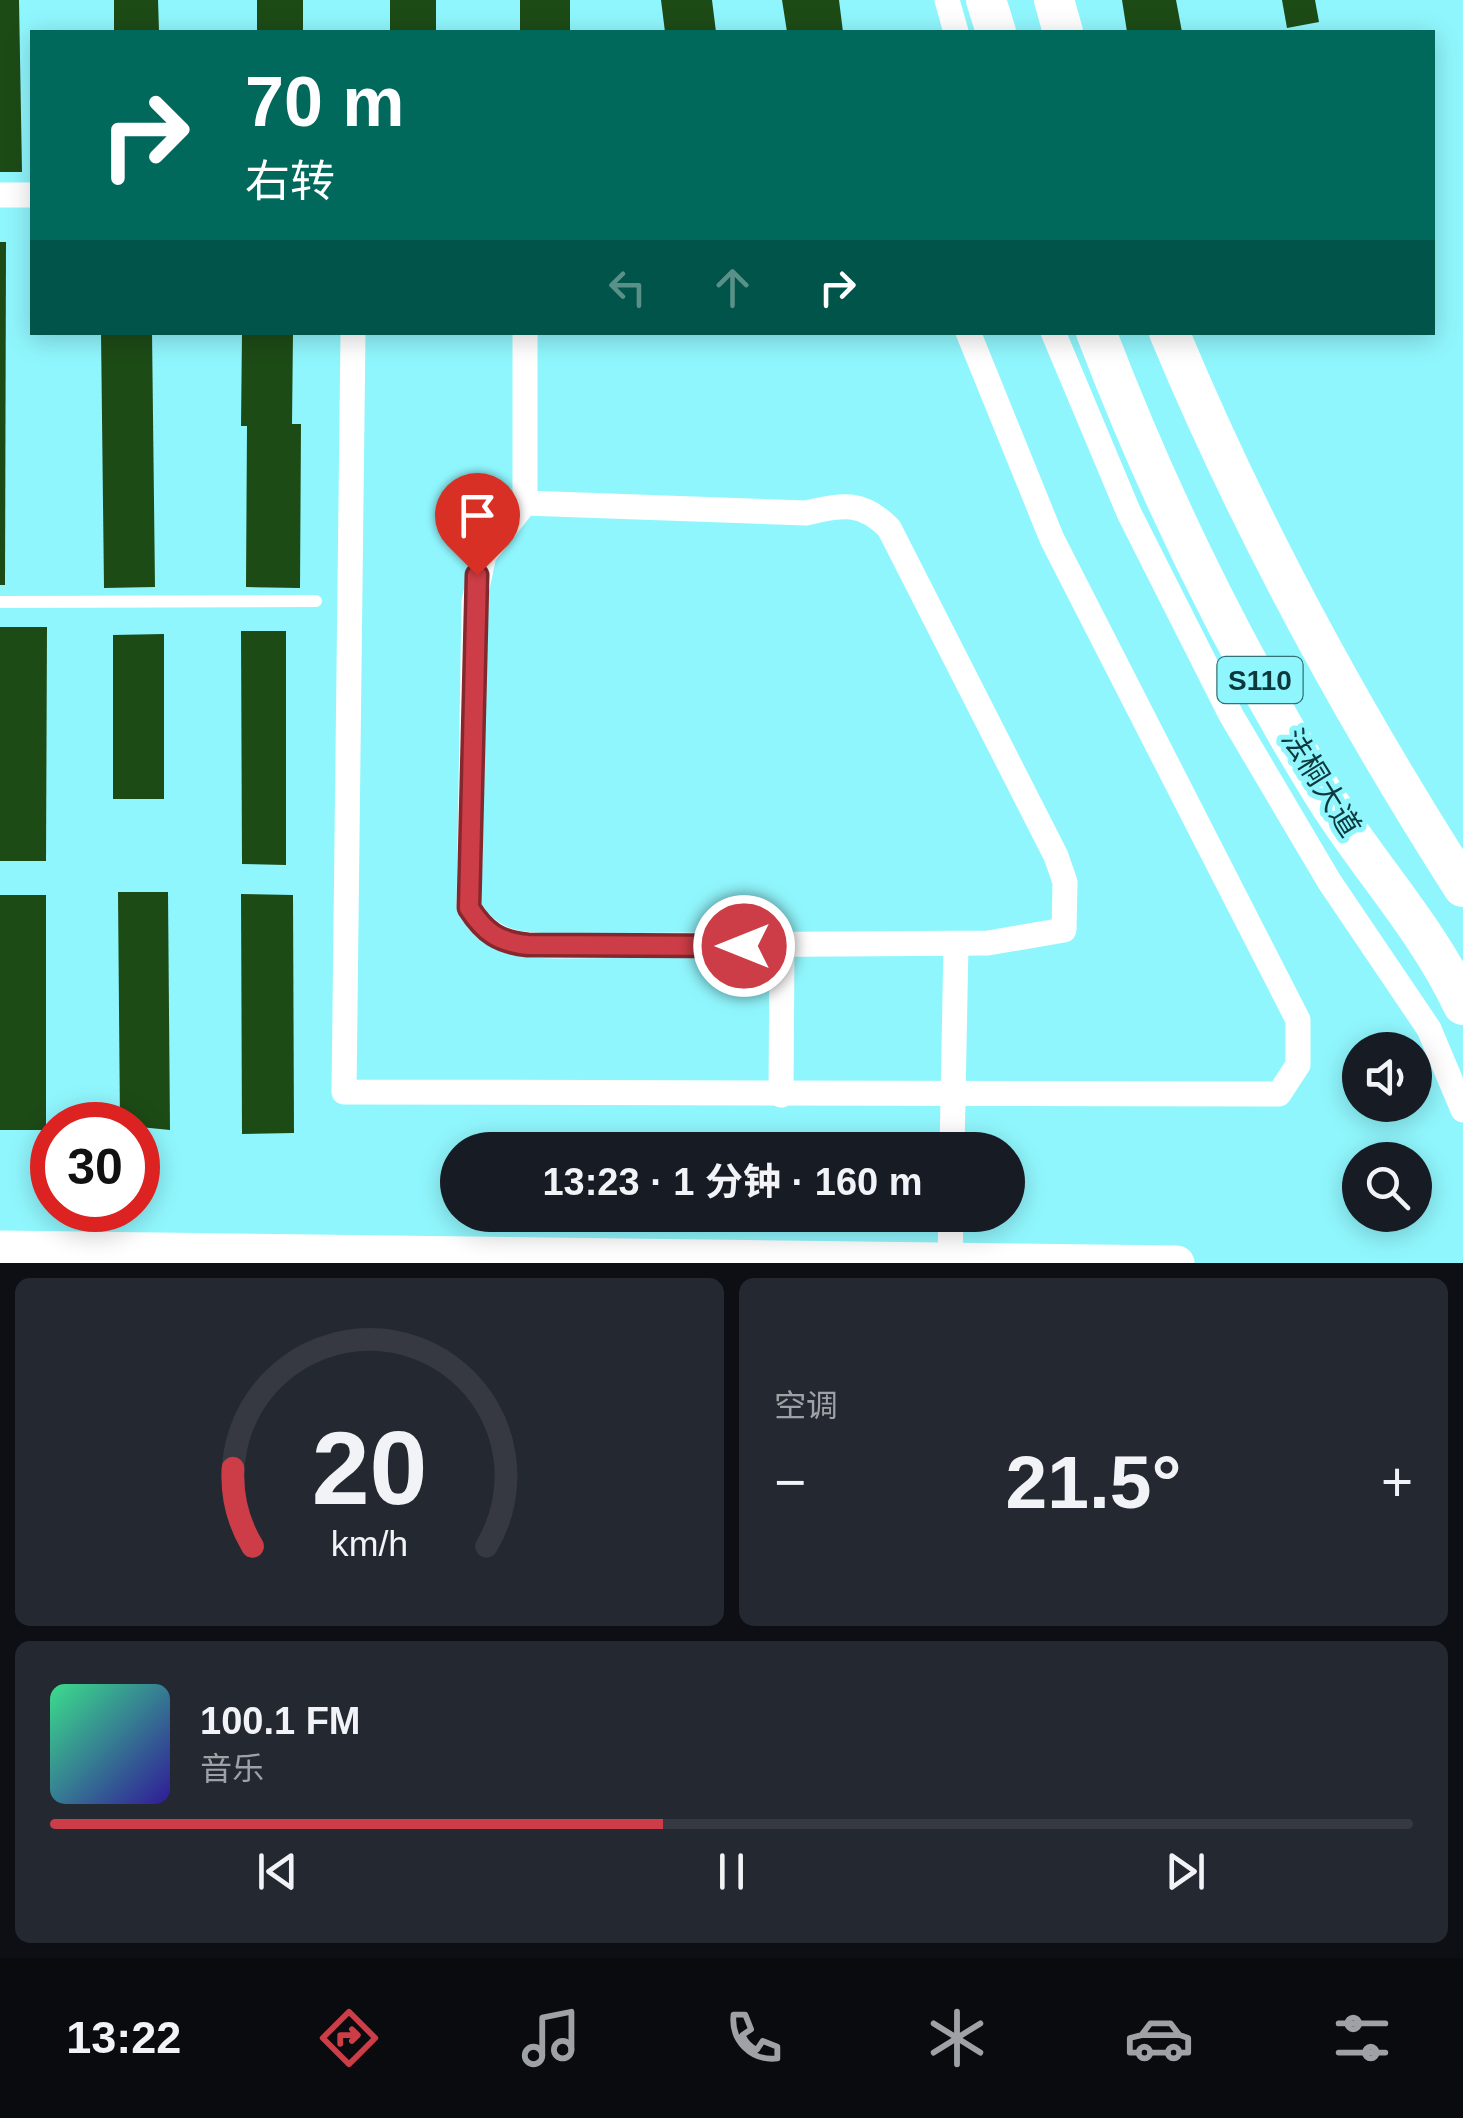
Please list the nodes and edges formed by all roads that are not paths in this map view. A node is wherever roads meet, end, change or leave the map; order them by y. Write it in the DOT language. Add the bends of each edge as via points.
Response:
graph roads {
  1 [pos="947,0"];
  2 [pos="986,0"];
  3 [pos="1054,0"];
  4 [pos="955,30"];
  5 [pos="995,30"];
  6 [pos="1062,30"];
  7 [pos="0,195"];
  8 [pos="30,195"];
  9 [pos="354,335"];
  10 [pos="525,335"];
  11 [pos="969,335"];
  12 [pos="1054,335"];
  13 [pos="1097,335"];
  14 [pos="1170,335"];
  15 [pos="525,503"];
  16 [pos="316,601"];
  17 [pos="0,602"];
  18 [pos="1463,887"];
  19 [pos="956,944"];
  20 [pos="782,946"];
  21 [pos="1463,1005"];
  22 [pos="781,1094"];
  23 [pos="953,1096"];
  24 [pos="1463,1110"];
  25 [pos="952,1132"];
  26 [pos="951,1232"];
  27 [pos="0,1248"];
  28 [pos="950,1260"];
  29 [pos="1177,1263"];
  1 -- 4 [label="street"];
  2 -- 5 [label="main road"];
  3 -- 6 [label="main road"];
  7 -- 8 [label="street"];
  9 -- 22 [label="street" via="344,1092"];
  10 -- 15 [label="street"];
  11 -- 23 [label="street" via="1052,540 1289,1000 1300,1044 1290,1082 1264,1098"];
  12 -- 24 [label="street" via="1129,513 1231,715 1329,881 1429,1028"];
  13 -- 21 [label="main road, 法桐大道 / S110" via="1196,557 1288,734 1332,808 1421,930"];
  14 -- 18 [label="main road, S110" via="1300,612 1390,774"];
  15 -- 19 [label="street" via="806,513 870,509 888,528 1065,882 1064,930"];
  15 -- 20 [label="street" via="484,555 474,602 469,908 504,943"];
  16 -- 17 [label="lane"];
  19 -- 20 [label="street"];
  19 -- 23 [label="street"];
  20 -- 22 [label="street"];
  22 -- 23 [label="street"];
  23 -- 25 [label="street"];
  26 -- 28 [label="street"];
  27 -- 28 [label="street"];
  28 -- 29 [label="street"];
}
